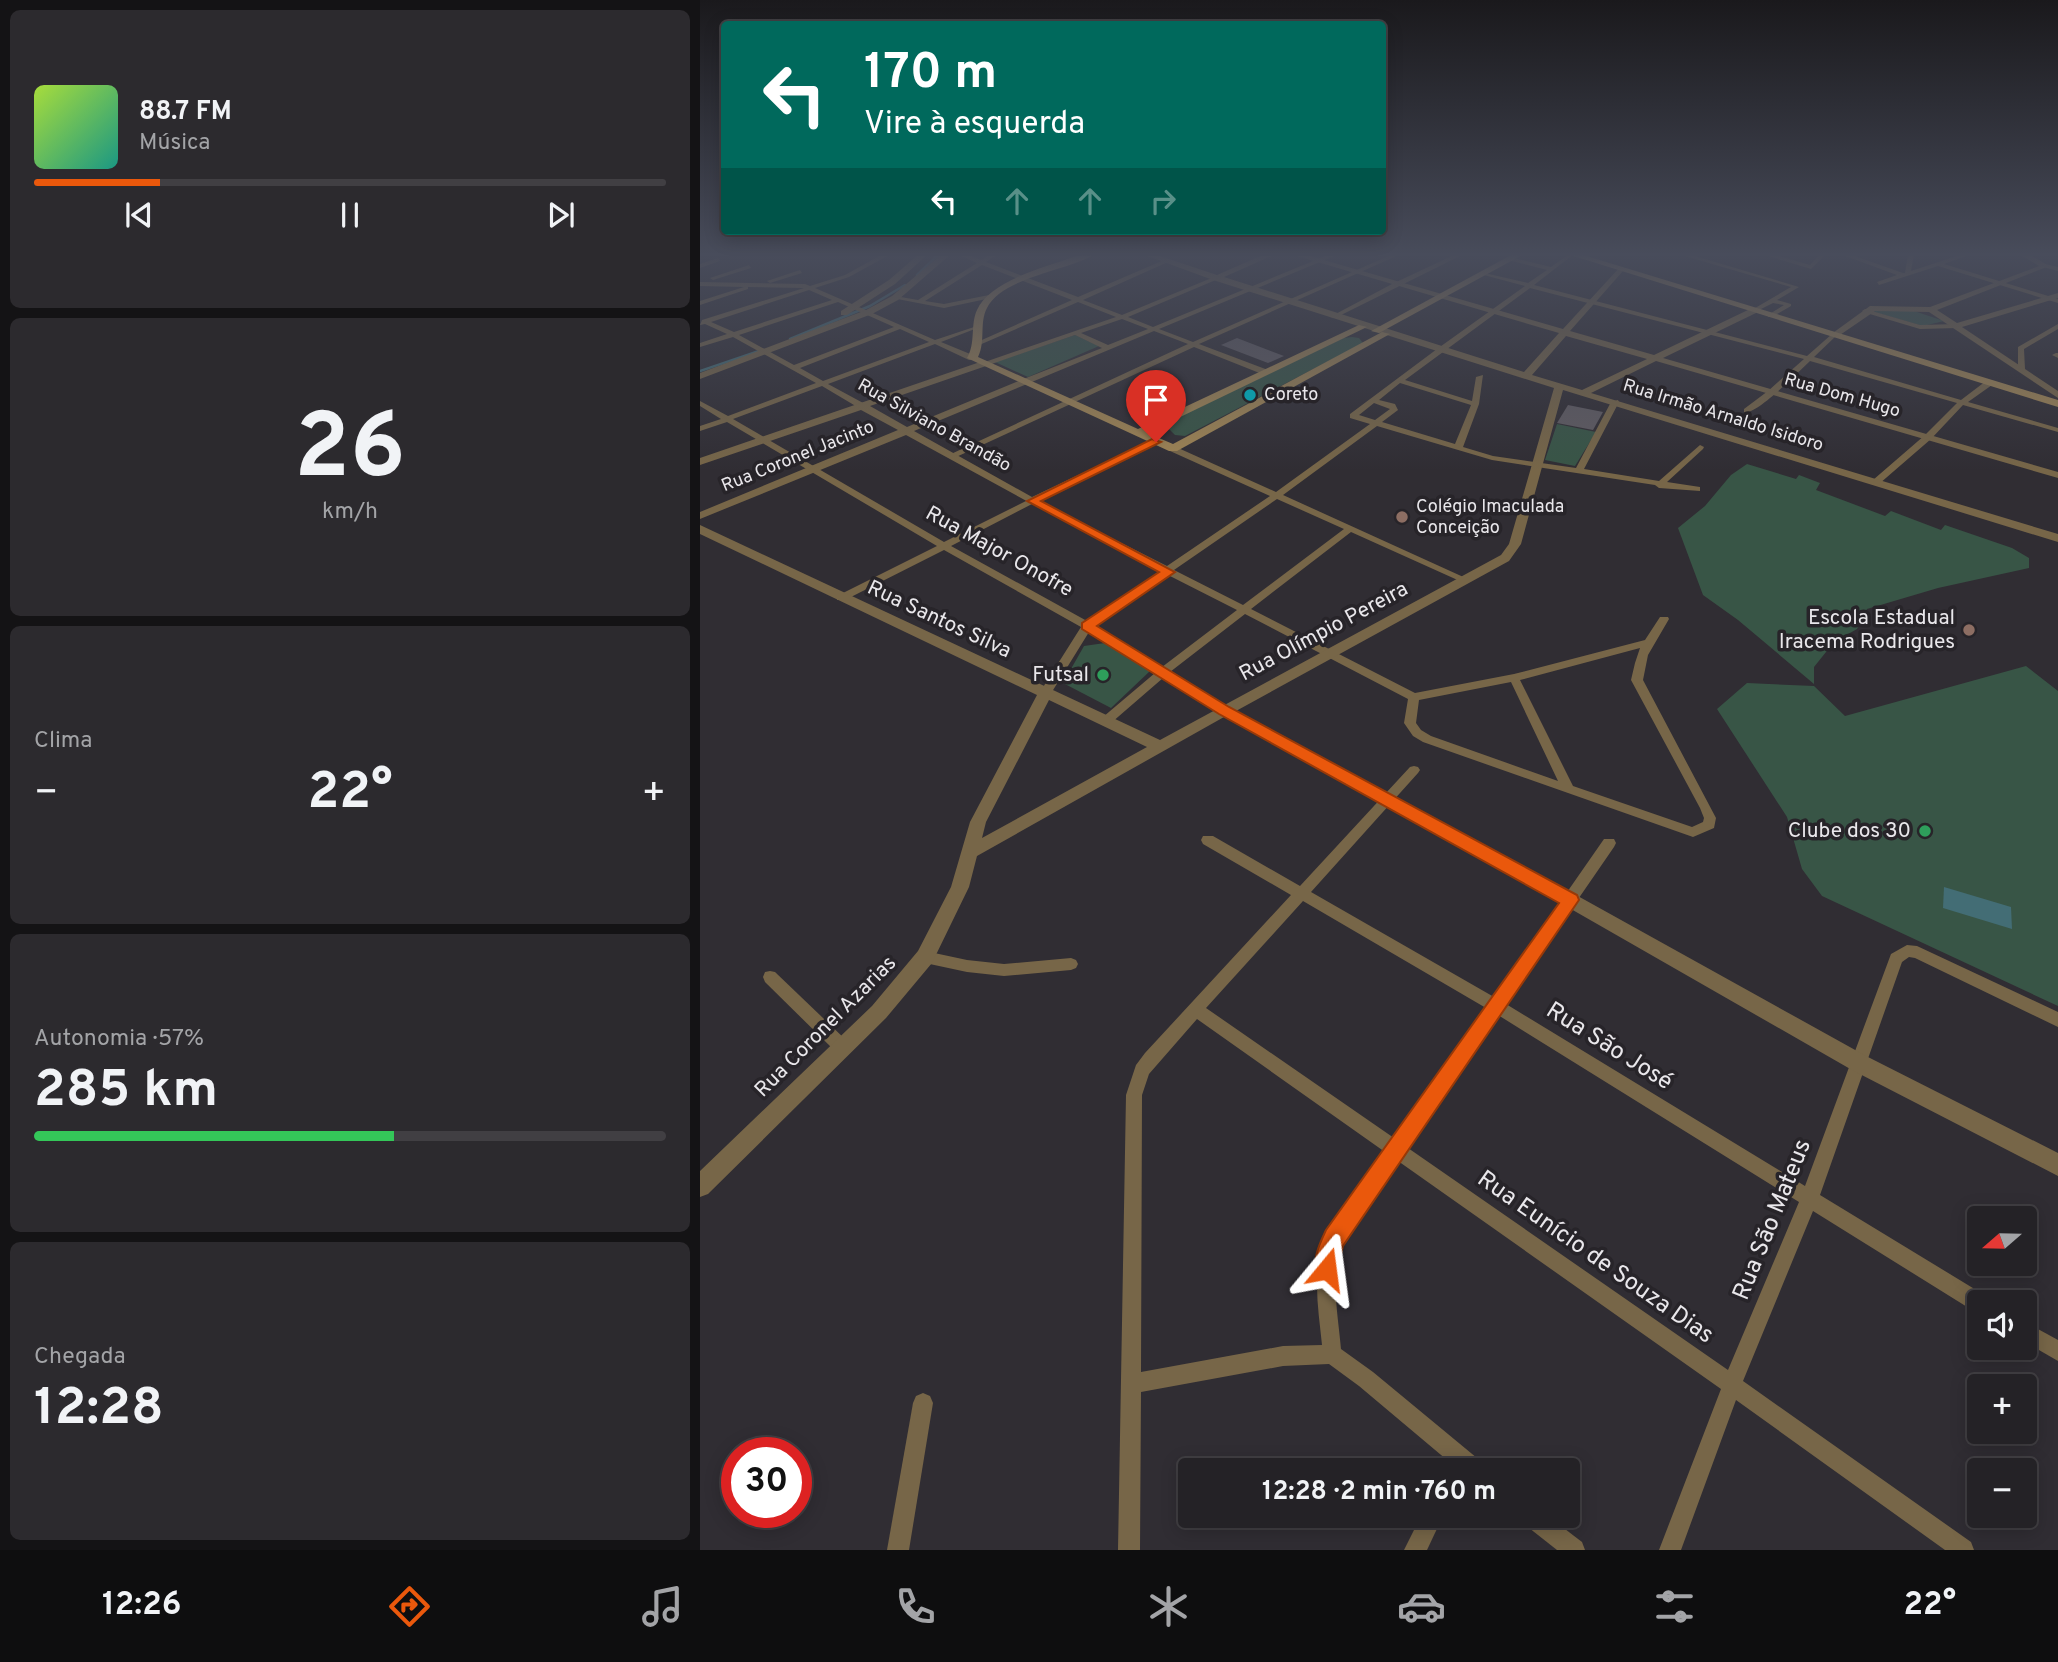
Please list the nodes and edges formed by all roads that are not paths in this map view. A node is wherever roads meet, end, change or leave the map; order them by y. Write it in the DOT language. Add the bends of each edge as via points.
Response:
graph roads {
  1 [pos="719,326"];
  2 [pos="761,326"];
  3 [pos="820,326"];
  4 [pos="1017,326"];
  5 [pos="1095,326"];
  6 [pos="1146,326"];
  7 [pos="1160,326"];
  8 [pos="1233,326"];
  9 [pos="1352,326"];
  10 [pos="1392,326"];
  11 [pos="1474,326"];
  12 [pos="1541,326"];
  13 [pos="1570,326"];
  14 [pos="1686,326"];
  15 [pos="1720,326"];
  16 [pos="1805,326"];
  17 [pos="1845,326"];
  18 [pos="1918,326"];
  19 [pos="1945,326"];
  20 [pos="1957,326"];
  21 [pos="2058,326"];
  22 [pos="900,327"];
  23 [pos="978,327"];
  24 [pos="1153,329"];
  25 [pos="1358,329"];
  26 [pos="1708,332"];
  27 [pos="1076,333"];
  28 [pos="1564,333"];
  29 [pos="2043,333"];
  30 [pos="1380,334"];
  31 [pos="735,335"];
  32 [pos="1834,335"];
  33 [pos="2058,338"];
  34 [pos="933,342"];
  35 [pos="977,344"];
  36 [pos="1194,344"];
  37 [pos="700,345"];
  38 [pos="1106,347"];
  39 [pos="761,349"];
  40 [pos="1439,350"];
  41 [pos="972,358"];
  42 [pos="1808,358"];
  43 [pos="1654,359"];
  44 [pos="983,364"];
  45 [pos="700,365"];
  46 [pos="794,368"];
  47 [pos="2021,369"];
  48 [pos="1265,372"];
  49 [pos="700,376"];
  50 [pos="1526,376"];
  51 [pos="1480,377"];
  52 [pos="1400,381"];
  53 [pos="1024,382"];
  54 [pos="823,383"];
  55 [pos="1989,383"];
  56 [pos="1560,385"];
  57 [pos="1585,392"];
  58 [pos="1771,393"];
  59 [pos="2058,395"];
  60 [pos="1374,401"];
  61 [pos="1069,402"];
  62 [pos="1615,402"];
  63 [pos="1962,402"];
  64 [pos="1475,404"];
  65 [pos="2058,404"];
  66 [pos="701,405"];
  67 [pos="862,406"];
  68 [pos="1747,411"];
  69 [pos="727,419"];
  70 [pos="1376,425"];
  71 [pos="700,429"];
  72 [pos="907,430"];
  73 [pos="2058,430"];
  74 [pos="1138,433"];
  75 [pos="1928,437"];
  76 [pos="762,440"];
  77 [pos="1156,442"];
  78 [pos="1700,447"];
  79 [pos="1458,448"];
  80 [pos="1173,449"];
  81 [pos="954,456"];
  82 [pos="700,462"];
  83 [pos="1537,466"];
  84 [pos="813,470"];
  85 [pos="1578,472"];
  86 [pos="2058,475"];
  87 [pos="1876,482"];
  88 [pos="1659,485"];
  89 [pos="1697,489"];
  90 [pos="1277,495"];
  91 [pos="1032,501"];
  92 [pos="700,516"];
  93 [pos="700,529"];
  94 [pos="1350,529"];
  95 [pos="2058,537"];
  96 [pos="944,547"];
  97 [pos="1168,572"];
  98 [pos="1465,580"];
  99 [pos="841,598"];
  100 [pos="1246,609"];
  101 [pos="1664,619"];
  102 [pos="1087,626"];
  103 [pos="1647,643"];
  104 [pos="1328,654"];
  105 [pos="1164,671"];
  106 [pos="1514,678"];
  107 [pos="1046,692"];
  108 [pos="1414,697"];
  109 [pos="1224,711"];
  110 [pos="1107,720"];
  111 [pos="1160,747"];
  112 [pos="1414,770"];
  113 [pos="1568,788"];
  114 [pos="1387,802"];
  115 [pos="1208,840"];
  116 [pos="1609,843"];
  117 [pos="968,853"];
  118 [pos="1301,894"];
  119 [pos="1570,900"];
  120 [pos="925,957"];
  121 [pos="1071,964"];
  122 [pos="770,977"];
  123 [pos="1498,1007"];
  124 [pos="1197,1010"];
  125 [pos="2058,1020"];
  126 [pos="841,1046"];
  127 [pos="1859,1063"];
  128 [pos="1397,1148"];
  129 [pos="2058,1166"];
  130 [pos="700,1186"];
  131 [pos="1809,1200"];
  132 [pos="1967,1296"];
  133 [pos="2037,1338"];
  134 [pos="2058,1351"];
  135 [pos="1332,1354"];
  136 [pos="1132,1384"];
  137 [pos="1732,1385"];
  138 [pos="923,1403"];
  139 [pos="1454,1458"];
  140 [pos="1426,1528"];
  141 [pos="1547,1528"];
  142 [pos="898,1550"];
  143 [pos="1129,1550"];
  144 [pos="1415,1550"];
  145 [pos="1574,1550"];
  146 [pos="1670,1550"];
  147 [pos="1963,1550"];
  1 -- 31 [label="street, Rua Silviano Brandão"];
  2 -- 31 [label="street"];
  3 -- 39 [label="street"];
  4 -- 35 [label="street"];
  5 -- 27 [label="street"];
  6 -- 24 [label="street"];
  7 -- 24 [label="street, Rua Coronel Jacinto"];
  8 -- 36 [label="street"];
  9 -- 25 [label="street"];
  10 -- 30 [label="main road"];
  11 -- 40 [label="street"];
  12 -- 28 [label="street, Rua Dom Hugo"];
  13 -- 28 [label="street"];
  14 -- 26 [label="street"];
  15 -- 26 [label="street"];
  16 -- 32 [label="main road"];
  17 -- 32 [label="street"];
  18 -- 19 [label="street"];
  20 -- 47 [label="street"];
  21 -- 29 [label="street"];
  22 -- 34 [label="street"];
  22 -- 46 [label="street"];
  23 -- 34 [label="street"];
  23 -- 35 [label="main road"];
  24 -- 36 [label="street"];
  24 -- 38 [label="street, Rua Coronel Jacinto"];
  25 -- 30 [label="main road" via="1362,337"];
  25 -- 48 [label="main road"];
  26 -- 42 [label="street"];
  26 -- 43 [label="street"];
  27 -- 38 [label="street"];
  27 -- 44 [label="street"];
  28 -- 43 [label="street, Rua Dom Hugo"];
  28 -- 50 [label="street"];
  29 -- 33 [label="street"];
  29 -- 47 [label="street" via="2020,348"];
  30 -- 40 [label="street, Rua Irmão Arnaldo Isidoro"];
  30 -- 80 [label="main road"];
  31 -- 37 [label="street"];
  31 -- 39 [label="street, Rua Silviano Brandão"];
  32 -- 42 [label="street"];
  32 -- 55 [label="main road"];
  34 -- 41 [label="street"];
  34 -- 54 [label="street"];
  35 -- 41 [label="main road"];
  36 -- 48 [label="street"];
  36 -- 61 [label="street"];
  38 -- 53 [label="street, Rua Coronel Jacinto"];
  39 -- 45 [label="street"];
  39 -- 46 [label="street, Rua Silviano Brandão"];
  39 -- 49 [label="street"];
  40 -- 50 [label="street, Rua Irmão Arnaldo Isidoro"];
  40 -- 52 [label="street"];
  41 -- 44 [label="main road"];
  42 -- 58 [label="street"];
  42 -- 63 [label="street"];
  43 -- 57 [label="street"];
  43 -- 58 [label="street, Rua Dom Hugo"];
  44 -- 53 [label="main road"];
  44 -- 67 [label="street"];
  46 -- 54 [label="street, Rua Silviano Brandão"];
  47 -- 59 [label="street"];
  48 -- 74 [label="main road"];
  50 -- 56 [label="street, Rua Irmão Arnaldo Isidoro"];
  51 -- 64 [label="street"];
  52 -- 60 [label="street"];
  52 -- 64 [label="street"];
  53 -- 61 [label="main road"];
  53 -- 72 [label="street, Rua Coronel Jacinto"];
  54 -- 67 [label="street, Rua Silviano Brandão"];
  54 -- 69 [label="street"];
  55 -- 63 [label="street"];
  55 -- 65 [label="main road"];
  56 -- 57 [label="street, Rua Irmão Arnaldo Isidoro"];
  56 -- 83 [label="street, Rua Olímpio Pereira"];
  57 -- 62 [label="street, Rua Irmão Arnaldo Isidoro"];
  58 -- 68 [label="street"];
  58 -- 75 [label="street, Rua Dom Hugo"];
  60 -- 70 [label="street" via="1394,408"];
  60 -- 70 [label="street" via="1353,416"];
  61 -- 74 [label="main road"];
  61 -- 81 [label="street"];
  62 -- 85 [label="street"];
  62 -- 87 [label="street, Rua Irmão Arnaldo Isidoro"];
  63 -- 73 [label="street"];
  63 -- 75 [label="street"];
  64 -- 79 [label="street"];
  66 -- 69 [label="street, Rua Major Onofre"];
  67 -- 72 [label="street, Rua Silviano Brandão"];
  67 -- 76 [label="street"];
  69 -- 71 [label="street"];
  69 -- 76 [label="street, Rua Major Onofre"];
  70 -- 79 [label="street"];
  70 -- 90 [label="street"];
  72 -- 81 [label="street, Rua Silviano Brandão"];
  72 -- 84 [label="street, Rua Coronel Jacinto"];
  74 -- 77 [label="main road"];
  75 -- 86 [label="street, Rua Dom Hugo"];
  75 -- 87 [label="street"];
  76 -- 82 [label="street"];
  76 -- 84 [label="street, Rua Major Onofre"];
  77 -- 80 [label="main road"];
  77 -- 91 [label="street"];
  78 -- 88 [label="street"];
  79 -- 83 [label="street"];
  80 -- 90 [label="street"];
  81 -- 91 [label="street, Rua Silviano Brandão"];
  83 -- 85 [label="street"];
  83 -- 98 [label="street, Rua Olímpio Pereira" via="1511,552"];
  84 -- 92 [label="street, Rua Coronel Jacinto"];
  84 -- 96 [label="street, Rua Major Onofre"];
  85 -- 88 [label="street"];
  87 -- 95 [label="street, Rua Irmão Arnaldo Isidoro"];
  88 -- 89 [label="street"];
  90 -- 94 [label="street"];
  90 -- 97 [label="street"];
  91 -- 96 [label="street"];
  91 -- 97 [label="street, Rua Silviano Brandão"];
  93 -- 99 [label="street, Rua Santos Silva"];
  94 -- 98 [label="street"];
  94 -- 100 [label="street"];
  96 -- 99 [label="street"];
  96 -- 102 [label="street, Rua Major Onofre"];
  97 -- 100 [label="street, Rua Silviano Brandão"];
  97 -- 102 [label="street"];
  98 -- 104 [label="street, Rua Olímpio Pereira"];
  99 -- 107 [label="street, Rua Santos Silva"];
  100 -- 104 [label="street, Rua Silviano Brandão"];
  100 -- 105 [label="street"];
  101 -- 103 [label="street"];
  102 -- 105 [label="street, Rua Major Onofre"];
  102 -- 107 [label="street"];
  103 -- 106 [label="street"];
  103 -- 113 [label="street" via="1637,680 1706,807 1709,825 1693,832 1681,829"];
  104 -- 108 [label="street, Rua Silviano Brandão"];
  104 -- 109 [label="street, Rua Olímpio Pereira"];
  105 -- 109 [label="street, Rua Major Onofre"];
  105 -- 110 [label="street"];
  106 -- 108 [label="street"];
  106 -- 113 [label="street"];
  107 -- 110 [label="street, Rua Santos Silva"];
  107 -- 117 [label="street, Rua Coronel Azarias" via="990,797"];
  108 -- 113 [label="street" via="1410,723 1416,733"];
  109 -- 111 [label="street, Rua Olímpio Pereira"];
  109 -- 114 [label="street, Rua Major Onofre"];
  110 -- 111 [label="street, Rua Santos Silva"];
  111 -- 117 [label="street, Rua Olímpio Pereira"];
  112 -- 114 [label="street"];
  114 -- 118 [label="street"];
  114 -- 119 [label="street, Rua Major Onofre"];
  115 -- 118 [label="street, Rua São José"];
  116 -- 119 [label="street"];
  117 -- 120 [label="street, Rua Coronel Azarias" via="960,887"];
  118 -- 123 [label="street, Rua São José"];
  118 -- 124 [label="street"];
  119 -- 123 [label="street"];
  119 -- 127 [label="street, Rua Major Onofre"];
  120 -- 121 [label="street" via="1004,970"];
  120 -- 126 [label="street, Rua Coronel Azarias" via="878,1012"];
  122 -- 126 [label="street"];
  123 -- 128 [label="street"];
  123 -- 131 [label="street, Rua São José"];
  124 -- 128 [label="street, Rua Eunício de Souza Dias"];
  124 -- 136 [label="street" via="1151,1058 1134,1095"];
  125 -- 127 [label="street, Rua São Mateus" via="1907,951 1896,958"];
  126 -- 130 [label="street, Rua Coronel Azarias"];
  127 -- 129 [label="street, Rua Major Onofre"];
  127 -- 131 [label="street, Rua São Mateus"];
  128 -- 135 [label="street" via="1329,1251"];
  128 -- 137 [label="street, Rua Eunício de Souza Dias"];
  131 -- 132 [label="street, Rua São José"];
  131 -- 137 [label="street, Rua São Mateus"];
  133 -- 134 [label="street"];
  135 -- 136 [label="street" via="1283,1356"];
  135 -- 139 [label="street" via="1366,1378"];
  136 -- 143 [label="street"];
  137 -- 146 [label="street, Rua São Mateus"];
  137 -- 147 [label="street, Rua Eunício de Souza Dias"];
  138 -- 142 [label="street"];
  140 -- 144 [label="street"];
  141 -- 145 [label="street"];
}
